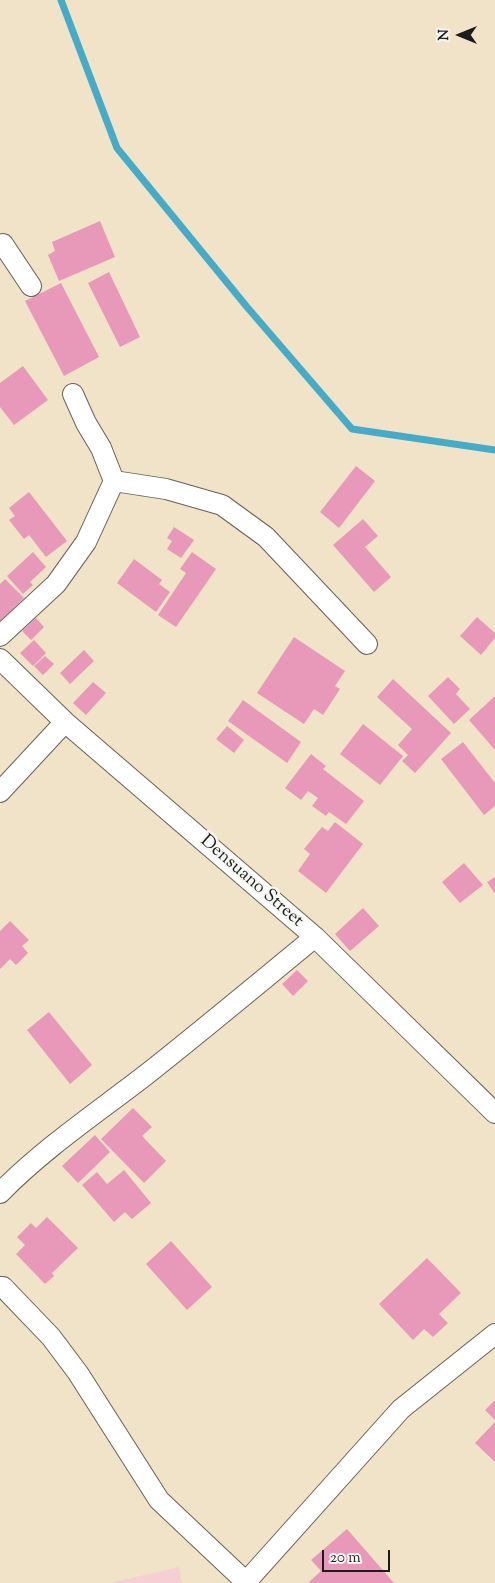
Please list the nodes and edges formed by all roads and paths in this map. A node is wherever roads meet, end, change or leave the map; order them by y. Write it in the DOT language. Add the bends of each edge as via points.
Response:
graph roads {
  1 [pos="0,246"];
  2 [pos="31,286"];
  3 [pos="73,394"];
  4 [pos="114,481"];
  5 [pos="0,636"];
  6 [pos="367,644"];
  7 [pos="0,659"];
  8 [pos="65,722"];
  9 [pos="0,792"];
  10 [pos="315,938"];
  11 [pos="495,1113"];
  12 [pos="0,1193"];
  13 [pos="0,1287"];
  14 [pos="495,1334"];
  15 [pos="246,1582"];
  1 -- 2 [label="street" via="3,244"];
  3 -- 4 [label="street"];
  4 -- 5 [label="street" via="86,542 56,584"];
  4 -- 6 [label="street" via="166,489 222,506 266,537"];
  7 -- 8 [label="street, Densuano Street"];
  8 -- 9 [label="street"];
  8 -- 10 [label="street, Densuano Street"];
  10 -- 11 [label="street, Densuano Street"];
  10 -- 12 [label="street" via="148,1074 70,1132"];
  13 -- 15 [label="street" via="50,1337 78,1373 159,1500"];
  14 -- 15 [label="street" via="401,1409"];
}
